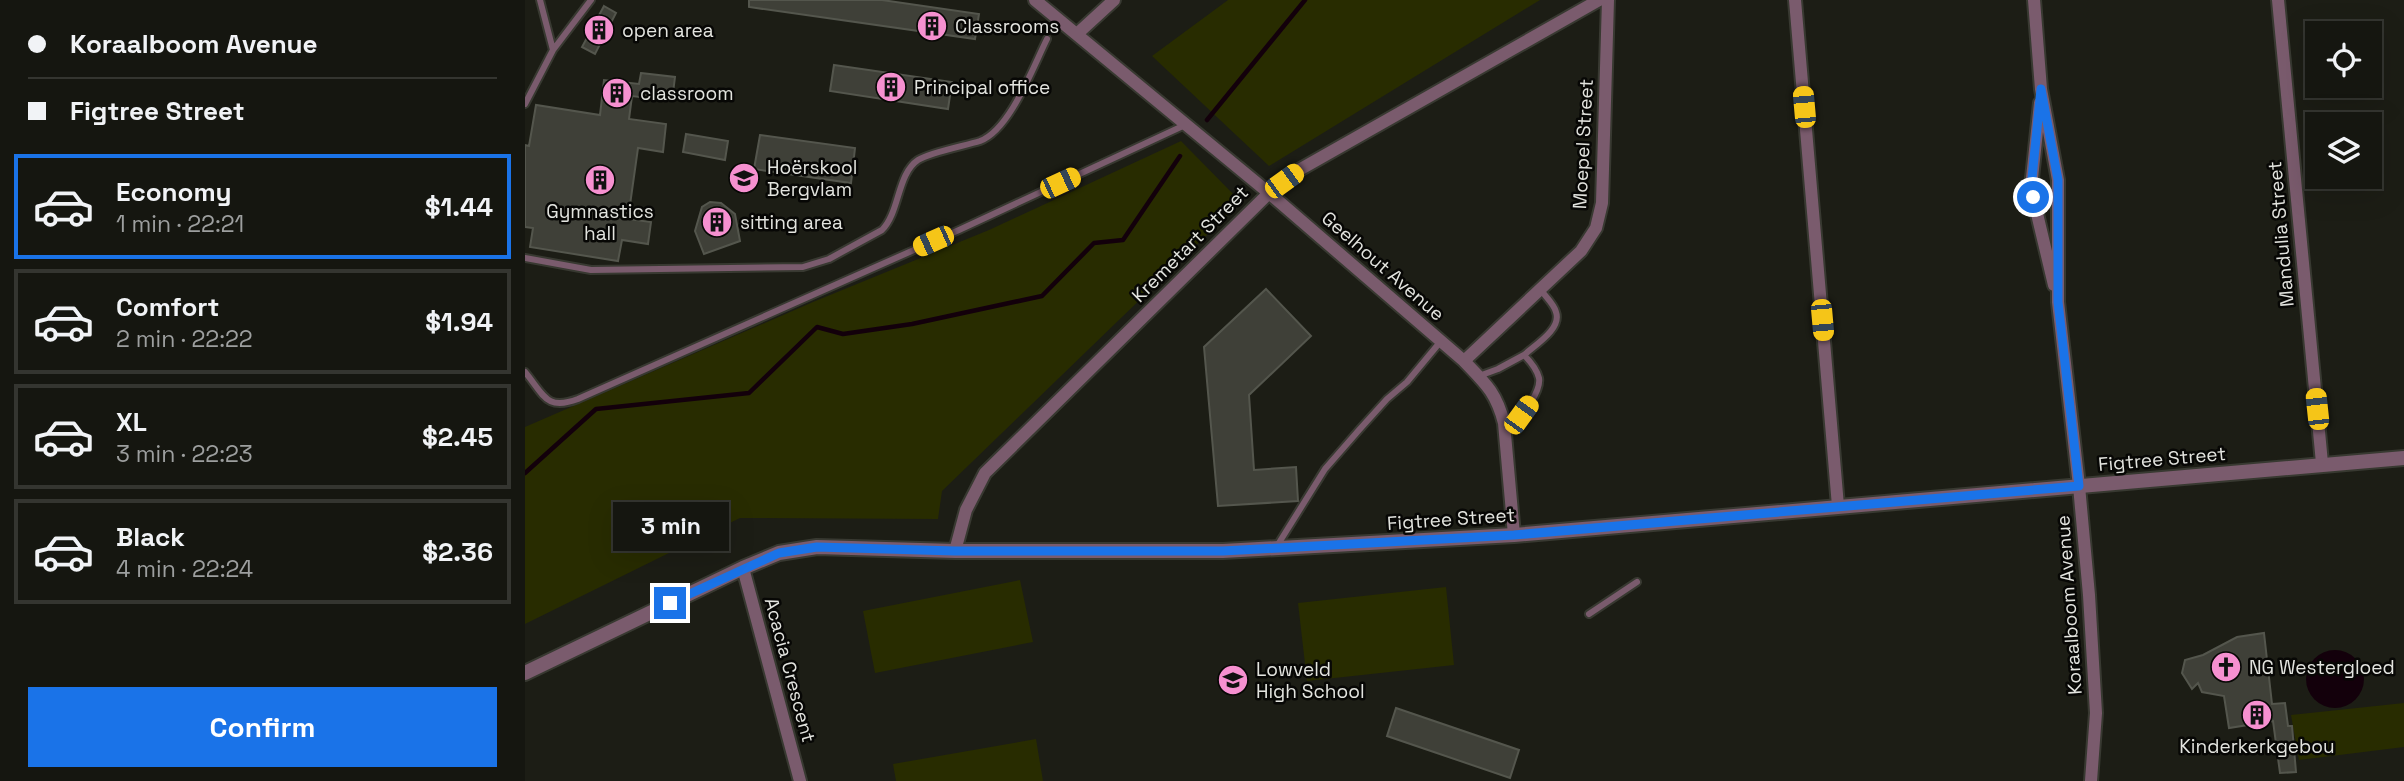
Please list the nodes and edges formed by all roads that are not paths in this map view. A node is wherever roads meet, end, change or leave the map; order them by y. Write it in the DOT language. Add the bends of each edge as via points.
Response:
graph roads {
  1 [pos="540,0"];
  2 [pos="591,0"];
  3 [pos="1035,0"];
  4 [pos="1114,0"];
  5 [pos="1598,0"];
  6 [pos="1608,0"];
  7 [pos="1795,0"];
  8 [pos="2034,0"];
  9 [pos="2278,0"];
  10 [pos="1077,34"];
  11 [pos="1047,39"];
  12 [pos="553,50"];
  13 [pos="2041,89"];
  14 [pos="525,104"];
  15 [pos="1187,124"];
  16 [pos="1269,192"];
  17 [pos="525,258"];
  18 [pos="1540,289"];
  19 [pos="2058,302"];
  20 [pos="1441,341"];
  21 [pos="1524,355"];
  22 [pos="1464,361"];
  23 [pos="525,372"];
  24 [pos="1479,376"];
  25 [pos="1505,437"];
  26 [pos="2404,458"];
  27 [pos="2322,463"];
  28 [pos="2079,486"];
  29 [pos="1837,506"];
  30 [pos="1514,535"];
  31 [pos="1276,548"];
  32 [pos="955,551"];
  33 [pos="743,568"];
  34 [pos="1637,582"];
  35 [pos="1589,614"];
  36 [pos="525,673"];
  37 [pos="800,781"];
  38 [pos="2091,781"];
  1 -- 12 [label="lane"];
  2 -- 12 [label="lane"];
  3 -- 10 [label="street, Geelhout Avenue"];
  4 -- 10 [label="street"];
  5 -- 16 [label="street, Kremetart Street" via="1299,170"];
  6 -- 18 [label="street, Moepel Street" via="1602,204 1596,228 1581,251"];
  7 -- 29 [label="street"];
  8 -- 13 [label="street, Koraalboom Avenue"];
  9 -- 27 [label="street, Mandulia Street"];
  10 -- 15 [label="street, Geelhout Avenue"];
  11 -- 17 [label="lane" via="997,128 984,139 919,159 906,174 888,224 829,259 803,267 591,270"];
  12 -- 14 [label="lane"];
  13 -- 19 [label="street, Koraalboom Avenue" via="2058,180"];
  13 -- 19 [label="street, Koraalboom Avenue" via="2033,197"];
  15 -- 16 [label="street, Geelhout Avenue"];
  15 -- 23 [label="lane" via="578,399 550,402"];
  16 -- 20 [label="street, Geelhout Avenue"];
  16 -- 32 [label="street, Kremetart Street" via="985,473 966,510"];
  18 -- 21 [label="lane" via="1556,310 1558,321"];
  18 -- 22 [label="street, Moepel Street"];
  19 -- 28 [label="street, Koraalboom Avenue"];
  20 -- 22 [label="street, Geelhout Avenue"];
  20 -- 31 [label="lane" via="1325,469"];
  21 -- 24 [label="lane"];
  21 -- 25 [label="lane" via="1539,375 1539,388"];
  22 -- 24 [label="street, Geelhout Avenue"];
  24 -- 25 [label="street, Geelhout Avenue" via="1499,405"];
  25 -- 30 [label="street, Geelhout Avenue"];
  26 -- 27 [label="street, Figtree Street"];
  27 -- 28 [label="street, Figtree Street"];
  28 -- 29 [label="street, Figtree Street"];
  28 -- 38 [label="street, Koraalboom Avenue" via="2096,713"];
  29 -- 30 [label="street, Figtree Street"];
  30 -- 31 [label="street, Figtree Street"];
  31 -- 32 [label="street, Figtree Street"];
  32 -- 33 [label="street, Figtree Street" via="817,547 779,553"];
  33 -- 36 [label="street, Figtree Street"];
  33 -- 37 [label="street, Acacia Crescent"];
  34 -- 35 [label="lane"];
}
